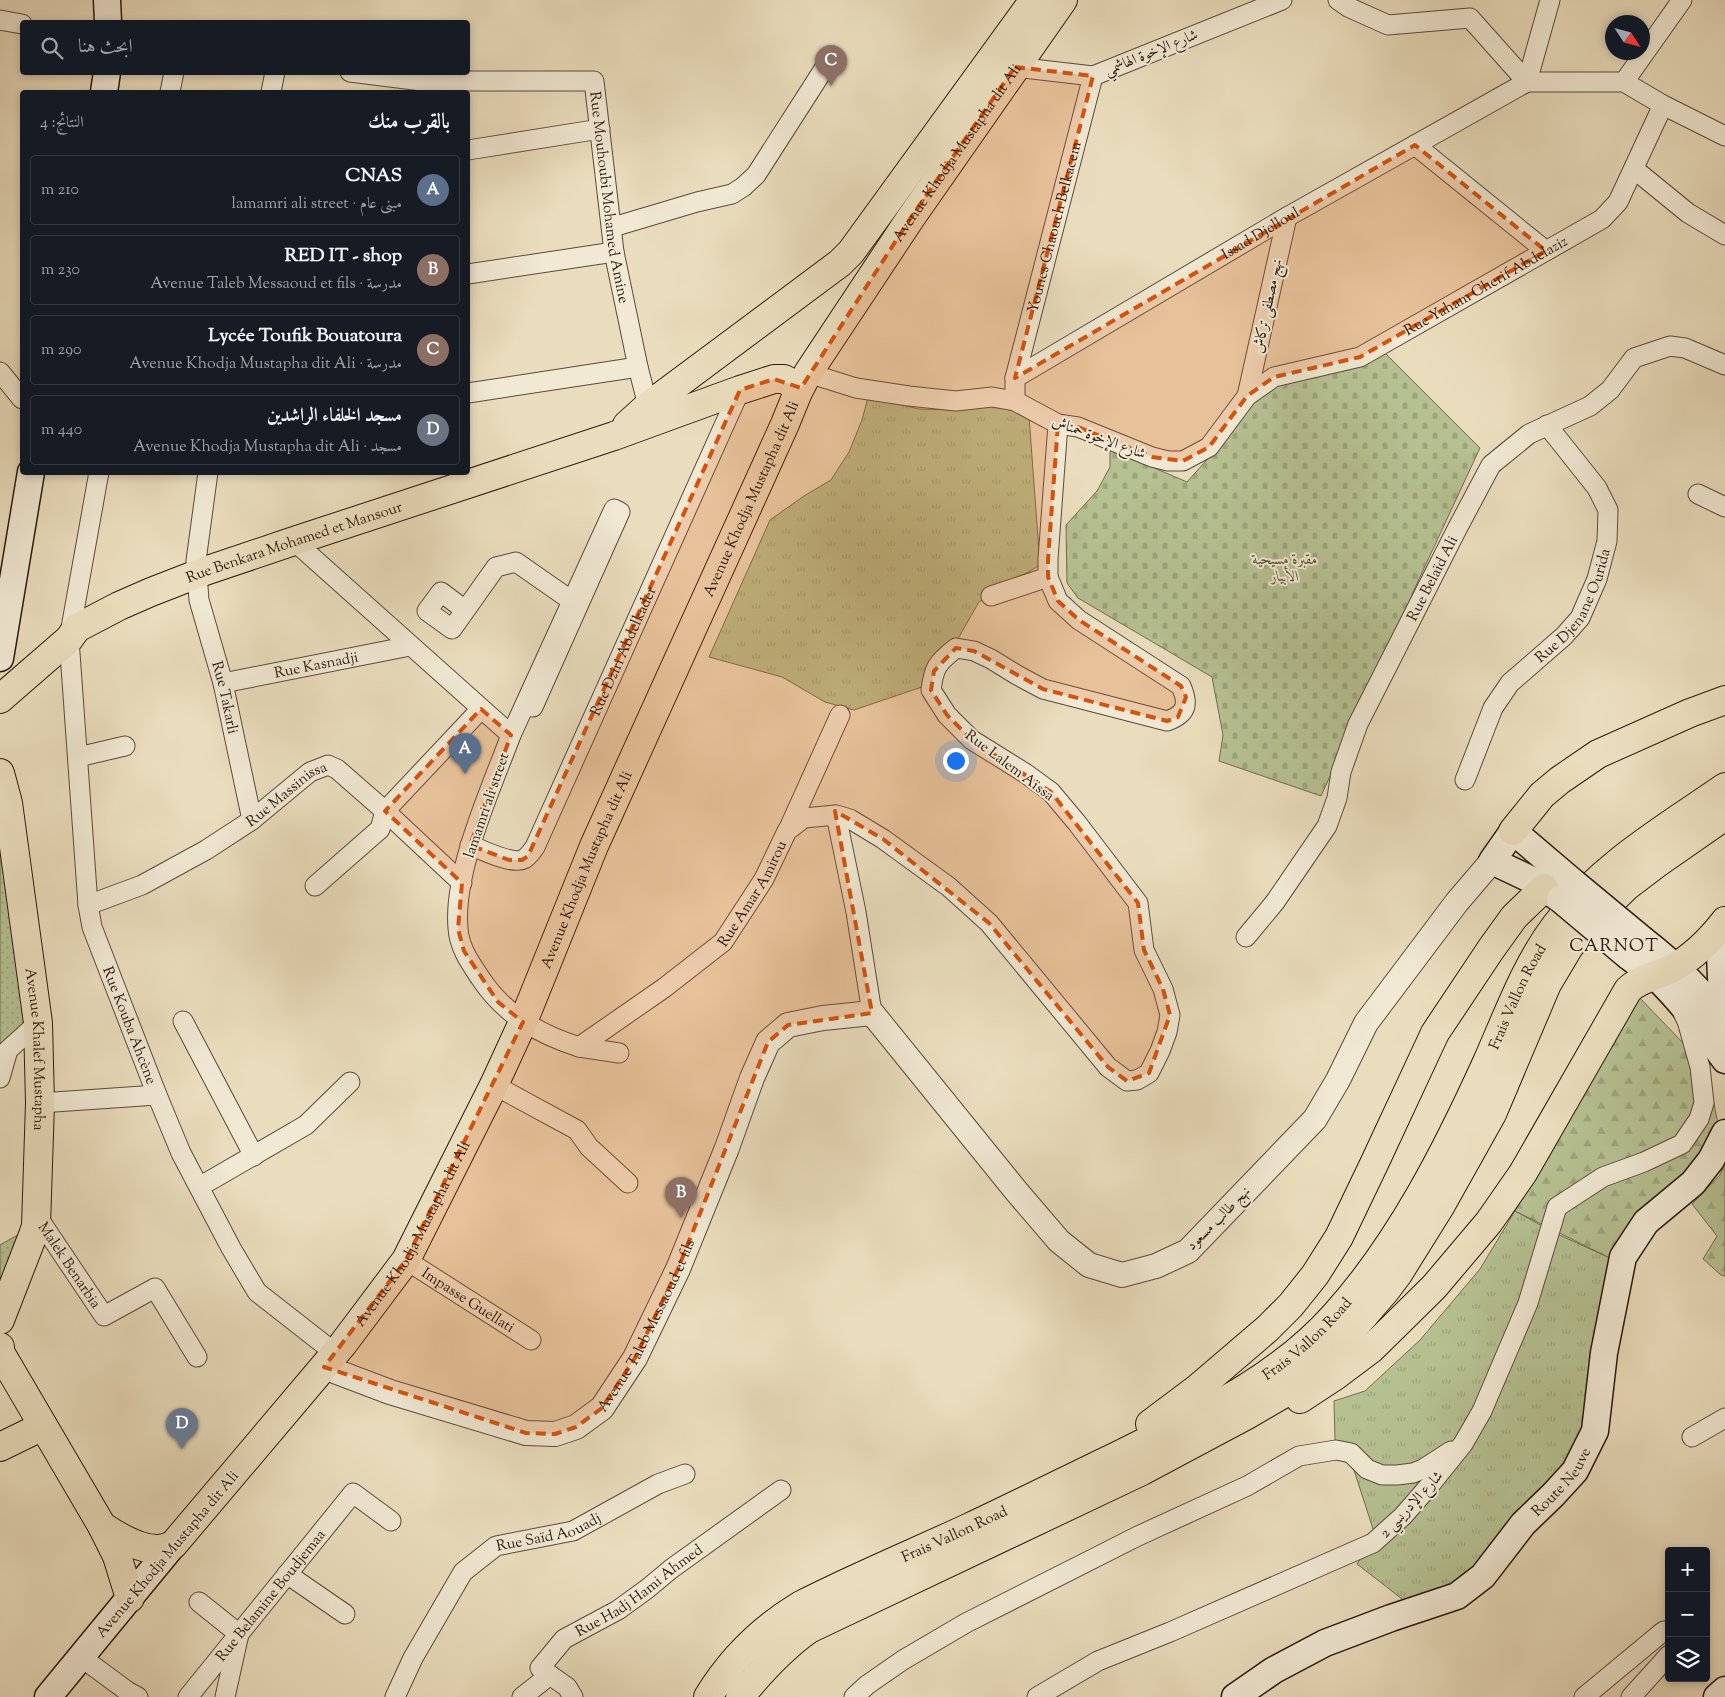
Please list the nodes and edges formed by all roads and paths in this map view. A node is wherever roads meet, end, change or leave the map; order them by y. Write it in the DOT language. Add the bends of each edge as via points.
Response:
graph roads {
  1 [pos="107,0"];
  2 [pos="1034,0"];
  3 [pos="1063,0"];
  4 [pos="1282,0"];
  5 [pos="1338,0"];
  6 [pos="1550,0"];
  7 [pos="1682,0"];
  8 [pos="0,20"];
  9 [pos="108,20"];
  10 [pos="20,24"];
  11 [pos="829,61"];
  12 [pos="1016,67"];
  13 [pos="107,75"];
  14 [pos="173,75"];
  15 [pos="275,75"];
  16 [pos="364,75"];
  17 [pos="1092,76"];
  18 [pos="1527,82"];
  19 [pos="1624,82"];
  20 [pos="422,87"];
  21 [pos="104,90"];
  22 [pos="170,90"];
  23 [pos="272,90"];
  24 [pos="1663,105"];
  25 [pos="600,129"];
  26 [pos="1725,136"];
  27 [pos="1415,145"];
  28 [pos="470,150"];
  29 [pos="1634,169"];
  30 [pos="1286,217"];
  31 [pos="613,227"];
  32 [pos="1725,235"];
  33 [pos="1546,251"];
  34 [pos="614,252"];
  35 [pos="470,274"];
  36 [pos="1725,365"];
  37 [pos="638,367"];
  38 [pos="0,372"];
  39 [pos="1015,378"];
  40 [pos="803,382"];
  41 [pos="740,390"];
  42 [pos="470,393"];
  43 [pos="1247,396"];
  44 [pos="20,397"];
  45 [pos="1014,401"];
  46 [pos="648,406"];
  47 [pos="1058,424"];
  48 [pos="1547,425"];
  49 [pos="614,436"];
  50 [pos="30,475"];
  51 [pos="98,475"];
  52 [pos="208,475"];
  53 [pos="1698,494"];
  54 [pos="1725,507"];
  55 [pos="294,541"];
  56 [pos="196,576"];
  57 [pos="1048,577"];
  58 [pos="991,596"];
  59 [pos="572,601"];
  60 [pos="465,610"];
  61 [pos="69,639"];
  62 [pos="410,646"];
  63 [pos="0,658"];
  64 [pos="223,683"];
  65 [pos="0,699"];
  66 [pos="1725,700"];
  67 [pos="525,704"];
  68 [pos="481,709"];
  69 [pos="840,715"];
  70 [pos="511,735"];
  71 [pos="125,746"];
  72 [pos="78,757"];
  73 [pos="0,773"];
  74 [pos="1465,780"];
  75 [pos="1725,788"];
  76 [pos="385,811"];
  77 [pos="836,814"];
  78 [pos="1725,816"];
  79 [pos="252,820"];
  80 [pos="787,831"];
  81 [pos="1514,831"];
  82 [pos="470,845"];
  83 [pos="1492,861"];
  84 [pos="462,882"];
  85 [pos="1560,885"];
  86 [pos="315,886"];
  87 [pos="88,905"];
  88 [pos="1722,926"];
  89 [pos="1246,937"];
  90 [pos="1648,958"];
  91 [pos="1675,996"];
  92 [pos="872,1013"];
  93 [pos="183,1020"];
  94 [pos="523,1022"];
  95 [pos="38,1024"];
  96 [pos="1724,1037"];
  97 [pos="579,1047"];
  98 [pos="619,1052"];
  99 [pos="1725,1060"];
  100 [pos="0,1078"];
  101 [pos="350,1082"];
  102 [pos="494,1085"];
  103 [pos="157,1095"];
  104 [pos="40,1103"];
  105 [pos="1725,1133"];
  106 [pos="254,1156"];
  107 [pos="628,1183"];
  108 [pos="199,1187"];
  109 [pos="37,1216"];
  110 [pos="406,1260"];
  111 [pos="0,1320"];
  112 [pos="531,1340"];
  113 [pos="0,1350"];
  114 [pos="197,1357"];
  115 [pos="329,1360"];
  116 [pos="1725,1418"];
  117 [pos="43,1426"];
  118 [pos="1692,1438"];
  119 [pos="1463,1444"];
  120 [pos="0,1447"];
  121 [pos="1142,1471"];
  122 [pos="685,1474"];
  123 [pos="1064,1482"];
  124 [pos="781,1490"];
  125 [pos="390,1521"];
  126 [pos="102,1526"];
  127 [pos="173,1545"];
  128 [pos="463,1572"];
  129 [pos="287,1574"];
  130 [pos="474,1587"];
  131 [pos="130,1598"];
  132 [pos="199,1602"];
  133 [pos="345,1614"];
  134 [pos="1665,1632"];
  135 [pos="238,1634"];
  136 [pos="81,1657"];
  137 [pos="1665,1659"];
  138 [pos="550,1675"];
  139 [pos="760,1685"];
  140 [pos="1725,1690"];
  141 [pos="48,1697"];
  142 [pos="138,1697"];
  143 [pos="188,1697"];
  144 [pos="225,1697"];
  145 [pos="394,1697"];
  146 [pos="522,1697"];
  147 [pos="573,1697"];
  148 [pos="708,1697"];
  149 [pos="740,1697"];
  150 [pos="854,1697"];
  151 [pos="1036,1697"];
  152 [pos="1235,1697"];
  153 [pos="1584,1697"];
  154 [pos="1631,1697"];
  155 [pos="1717,1697"];
  1 -- 9 [label="main road"];
  2 -- 46 [label="main road, Avenue Khodja Mustapha dit Ali" via="851,252"];
  3 -- 12 [label="main road, Avenue Khodja Mustapha dit Ali"];
  4 -- 17 [label="street, شارع الإخوة الهاشمي"];
  5 -- 18 [label="street" via="1388,25 1470,18"];
  6 -- 18 [label="street"];
  7 -- 19 [label="street"];
  8 -- 10 [label="street"];
  11 -- 31 [label="street" via="756,175 743,187 732,194"];
  12 -- 17 [label="street, شارع الإخوة الهاشمي"];
  12 -- 40 [label="main road, Avenue Khodja Mustapha dit Ali" via="910,219"];
  13 -- 21 [label="main road"];
  14 -- 22 [label="street"];
  15 -- 23 [label="street"];
  16 -- 20 [label="street, Rue Mouhoubi Mohamed Amine"];
  17 -- 39 [label="street, Younes Chaouch Belkacem"];
  18 -- 19 [label="street"];
  18 -- 27 [label="street, Issad Djelloul"];
  19 -- 24 [label="street"];
  20 -- 25 [label="street, Rue Mouhoubi Mohamed Amine" via="594,81"];
  24 -- 26 [label="street"];
  24 -- 29 [label="street, Rue Yaham Cherif Abdelaziz"];
  25 -- 28 [label="street"];
  25 -- 31 [label="street, Rue Mouhoubi Mohamed Amine"];
  27 -- 30 [label="street, Issad Djelloul"];
  27 -- 33 [label="street"];
  29 -- 32 [label="street" via="1688,212"];
  29 -- 33 [label="street, Rue Yaham Cherif Abdelaziz" via="1618,202 1602,220"];
  30 -- 39 [label="street, Issad Djelloul"];
  30 -- 43 [label="street, نهج مصطفى تركاش"];
  31 -- 34 [label="street, Rue Mouhoubi Mohamed Amine"];
  33 -- 43 [label="street, Rue Yaham Cherif Abdelaziz" via="1360,357 1274,377"];
  34 -- 35 [label="street"];
  34 -- 37 [label="street, Rue Mouhoubi Mohamed Amine"];
  36 -- 48 [label="street, Rue Belaïd Ali" via="1685,348 1666,346 1634,358 1610,390 1590,406"];
  37 -- 42 [label="street"];
  37 -- 46 [label="street, Rue Mouhoubi Mohamed Amine"];
  38 -- 44 [label="street"];
  39 -- 45 [label="street"];
  40 -- 41 [label="main road, Rue Benkara Mohamed et Mansour" via="774,379"];
  40 -- 45 [label="street, شارع الإخوة حمناش" via="956,401 992,398"];
  40 -- 94 [label="main road, Avenue Khodja Mustapha dit Ali" via="594,846"];
  41 -- 49 [label="main road, Rue Benkara Mohamed et Mansour"];
  41 -- 82 [label="street, Rue Dziri Abdelkader" via="535,847 522,860 509,860"];
  43 -- 47 [label="street, شارع الإخوة حمناش" via="1210,446 1183,461 1152,457 1078,427"];
  45 -- 47 [label="street, شارع الإخوة حمناش"];
  46 -- 49 [label="main road, Avenue Khodja Mustapha dit Ali"];
  47 -- 57 [label="street, Rue Lalem Aïssa"];
  48 -- 74 [label="street, Rue Djenane Ourida" via="1597,488 1608,510 1606,541 1597,579 1580,618 1510,683 1493,708"];
  48 -- 89 [label="street, Rue Belaïd Ali" via="1529,434 1491,465 1358,724 1327,826 1275,902"];
  49 -- 55 [label="main road, Rue Benkara Mohamed et Mansour"];
  50 -- 63 [label="main road"];
  51 -- 61 [label="street, Rue Kouba Ahcène"];
  52 -- 56 [label="street, Rue Takarli"];
  53 -- 54 [label="street"];
  55 -- 56 [label="main road, Rue Benkara Mohamed et Mansour"];
  55 -- 62 [label="street, lamamri ali street"];
  56 -- 61 [label="main road, Rue Benkara Mohamed et Mansour" via="119,606 77,628"];
  56 -- 64 [label="street, Rue Takarli" via="199,600"];
  57 -- 58 [label="street"];
  57 -- 77 [label="street, Rue Lalem Aïssa" via="1058,601 1079,620 1182,686 1185,708 1178,717 1167,721 1043,689 991,659 974,651 956,648 934,671 930,690 947,715 972,740 1051,792 1138,903 1144,950 1163,989 1170,1015 1149,1073 1127,1081 1108,1067 990,922 884,839"];
  59 -- 60 [label="street" via="516,562 496,567"];
  59 -- 67 [label="street"];
  59 -- 67 [label="street" via="614,509 620,512 533,707"];
  61 -- 65 [label="main road, Rue Benkara Mohamed et Mansour"];
  61 -- 72 [label="street, Rue Kouba Ahcène"];
  62 -- 64 [label="street, Rue Kasnadji"];
  62 -- 68 [label="street, lamamri ali street"];
  64 -- 79 [label="street, Rue Takarli"];
  66 -- 81 [label="main road" via="1598,754 1542,795"];
  67 -- 70 [label="street"];
  68 -- 70 [label="street, lamamri ali street"];
  68 -- 76 [label="street"];
  69 -- 80 [label="street"];
  70 -- 82 [label="street, lamamri ali street"];
  71 -- 72 [label="street"];
  72 -- 87 [label="street, Rue Kouba Ahcène"];
  73 -- 95 [label="main road, Avenue Khalef Mustapha" via="10,812"];
  75 -- 123 [label="main road, Frais Vallon Road" via="1617,862 1592,884 1555,926 1527,971 1468,1102 1420,1194 1369,1275 1321,1330 1280,1366 1247,1389"];
  76 -- 79 [label="street, Rue Massinissa" via="337,769 328,765 310,772"];
  76 -- 84 [label="street, Rue Massinissa"];
  76 -- 86 [label="street" via="380,829"];
  77 -- 80 [label="street, Rue Amar Amirou" via="804,818"];
  77 -- 92 [label="street"];
  78 -- 121 [label="main road, Frais Vallon Road" via="1627,886 1569,947 1547,984 1477,1142 1398,1274 1347,1337 1283,1394"];
  79 -- 87 [label="street, Rue Massinissa" via="142,885"];
  80 -- 97 [label="street, Rue Amar Amirou" via="764,879 723,942"];
  81 -- 83 [label="main road"];
  81 -- 85 [label="main road" via="1526,860"];
  82 -- 84 [label="street, lamamri ali street"];
  83 -- 85 [label="main road"];
  83 -- 92 [label="street, نهج طالب مسعود" via="1366,1023 1315,1119 1188,1251 1156,1266 1122,1275 1090,1265 1059,1241"];
  84 -- 94 [label="street, lamamri ali street" via="458,929 464,951 498,1002"];
  85 -- 90 [label="main road, bridge"];
  85 -- 123 [label="main road" via="1514,917 1434,1033 1339,1237 1316,1275 1267,1329 1198,1388"];
  87 -- 103 [label="street, Rue Kouba Ahcène" via="92,927"];
  88 -- 90 [label="main road" via="1699,950"];
  88 -- 96 [label="main road"];
  90 -- 91 [label="main road"];
  90 -- 96 [label="main road" via="1703,995 1714,1010"];
  90 -- 121 [label="main road" via="1523,1173 1489,1222 1434,1286 1371,1349 1336,1376 1298,1400"];
  91 -- 99 [label="main road"];
  91 -- 119 [label="street, شارع الإدريسي 2" via="1687,1020 1700,1067 1704,1102 1699,1119 1682,1144 1603,1177 1557,1208 1528,1303 1493,1388"];
  92 -- 115 [label="street, Avenue Taleb Messaoud et fils" via="788,1025 768,1042 678,1269 635,1358 602,1408 576,1427 555,1434 526,1433 390,1392"];
  93 -- 106 [label="street"];
  94 -- 97 [label="street" via="561,1042"];
  94 -- 102 [label="main road, Avenue Khodja Mustapha dit Ali"];
  95 -- 100 [label="street" via="8,1050"];
  95 -- 104 [label="main road, Avenue Khalef Mustapha"];
  97 -- 98 [label="street"];
  101 -- 106 [label="street" via="306,1125"];
  102 -- 107 [label="street" via="577,1130"];
  102 -- 110 [label="main road, Avenue Khodja Mustapha dit Ali"];
  103 -- 104 [label="street"];
  103 -- 108 [label="street, Rue Kouba Ahcène"];
  104 -- 109 [label="main road, Avenue Khalef Mustapha"];
  105 -- 152 [label="main road, Route Neuve" via="1711,1160 1693,1183 1646,1222 1624,1257 1604,1353 1596,1430 1575,1471 1523,1524 1483,1576 1456,1596 1325,1643 1274,1670"];
  106 -- 108 [label="street"];
  108 -- 115 [label="street, Rue Kouba Ahcène" via="257,1292"];
  109 -- 111 [label="main road, Avenue Khalef Mustapha" via="33,1236"];
  109 -- 114 [label="street, Malek Benarbia" via="104,1316 155,1288"];
  110 -- 112 [label="street, Impasse Guellati"];
  110 -- 115 [label="main road, Avenue Khodja Mustapha dit Ali"];
  113 -- 117 [label="main road"];
  115 -- 127 [label="main road, Avenue Khodja Mustapha dit Ali"];
  116 -- 118 [label="street"];
  117 -- 120 [label="main road"];
  117 -- 126 [label="main road"];
  119 -- 150 [label="street" via="1423,1469 1396,1475 1382,1475 1367,1469 1351,1453 1336,1450 1299,1456 1247,1486 1138,1536 966,1623 903,1660"];
  119 -- 151 [label="street, شارع الإدريسي 2" via="1403,1516 1373,1543 1098,1661"];
  121 -- 139 [label="main road, Frais Vallon Road" via="809,1629 791,1642"];
  122 -- 128 [label="street, Rue Saïd Aouadj" via="658,1484 573,1531 496,1546"];
  123 -- 148 [label="main road, Frais Vallon Road" via="787,1614 729,1665"];
  124 -- 138 [label="street, Rue Hadj Hami Ahmed" via="618,1610 564,1639 540,1668"];
  125 -- 129 [label="street, Rue Belamine Boudjemaa" via="353,1493"];
  126 -- 127 [label="main road" via="148,1548"];
  126 -- 131 [label="main road" via="117,1556"];
  127 -- 131 [label="main road, Avenue Khodja Mustapha dit Ali"];
  128 -- 130 [label="street"];
  128 -- 145 [label="street, Rue Saïd Aouadj"];
  129 -- 133 [label="street"];
  129 -- 135 [label="street, Rue Belamine Boudjemaa"];
  131 -- 136 [label="main road, Avenue Khodja Mustapha dit Ali"];
  132 -- 135 [label="street"];
  134 -- 153 [label="street"];
  135 -- 143 [label="street, Rue Belamine Boudjemaa"];
  135 -- 144 [label="street"];
  136 -- 141 [label="main road, Avenue Khodja Mustapha dit Ali"];
  136 -- 142 [label="street"];
  137 -- 154 [label="street"];
  138 -- 146 [label="street"];
  138 -- 147 [label="street" via="567,1687"];
  139 -- 149 [label="main road, Frais Vallon Road"];
  140 -- 155 [label="main road"];
}
